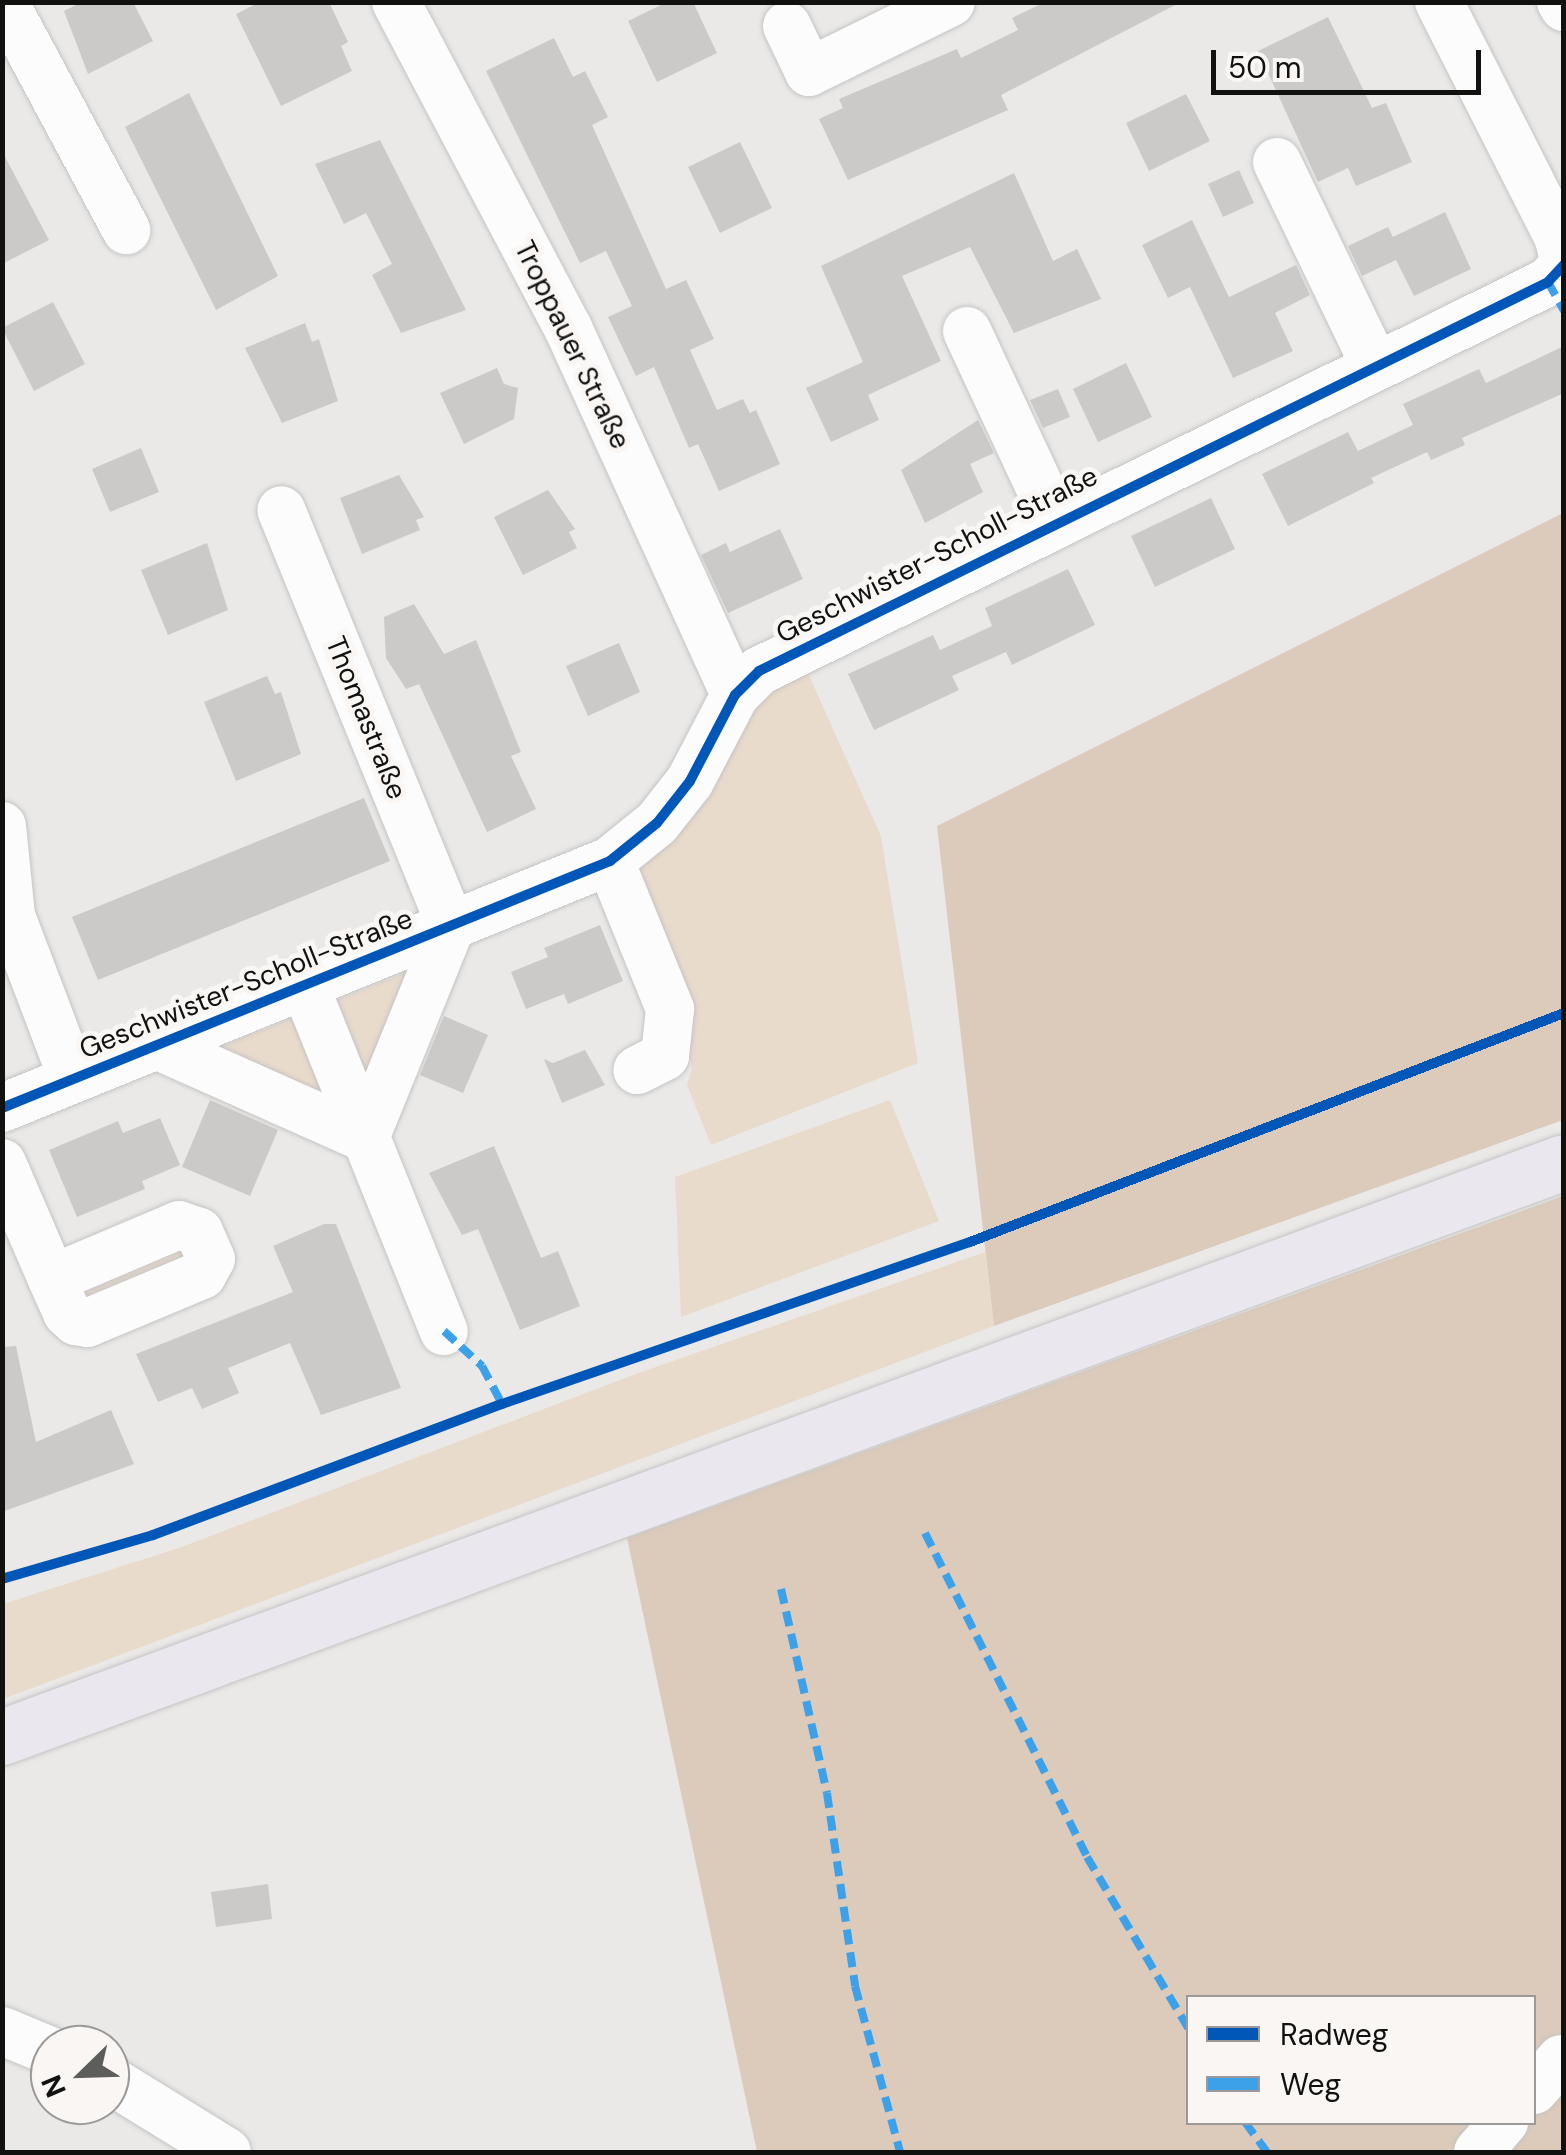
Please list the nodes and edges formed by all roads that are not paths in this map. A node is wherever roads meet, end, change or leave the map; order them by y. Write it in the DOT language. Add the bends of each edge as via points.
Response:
graph roads {
  1 [pos="4,2"];
  2 [pos="396,2"];
  3 [pos="951,2"];
  4 [pos="1440,2"];
  5 [pos="787,26"];
  6 [pos="1277,162"];
  7 [pos="126,230"];
  8 [pos="1564,264"];
  9 [pos="967,331"];
  10 [pos="1374,364"];
  11 [pos="281,510"];
  12 [pos="1055,520"];
  13 [pos="735,694"];
  14 [pos="2,826"];
  15 [pos="610,861"];
  16 [pos="451,926"];
  17 [pos="305,986"];
  18 [pos="161,1047"];
  19 [pos="637,1070"];
  20 [pos="72,1076"];
  21 [pos="2,1108"];
  22 [pos="365,1138"];
  23 [pos="1564,1162"];
  24 [pos="2,1163"];
  25 [pos="52,1279"];
  26 [pos="444,1331"];
  27 [pos="2,1736"];
  28 [pos="2,2031"];
  29 [pos="30,2043"];
  30 [pos="130,2092"];
  31 [pos="1501,2125"];
  32 [pos="227,2152"];
  33 [pos="1478,2152"];
  1 -- 7 [label="street"];
  2 -- 13 [label="street, Troppauer Straße" via="568,328"];
  3 -- 5 [label="street" via="809,72"];
  4 -- 8 [label="street" via="1559,240"];
  6 -- 10 [label="street"];
  8 -- 10 [label="street, Geschwister-Scholl-Straße" via="1548,282"];
  9 -- 12 [label="street, Geschwister-Scholl-Straße"];
  10 -- 12 [label="street, Geschwister-Scholl-Straße"];
  11 -- 16 [label="street, Thomastraße"];
  12 -- 13 [label="street, Geschwister-Scholl-Straße" via="807,644 758,671"];
  13 -- 15 [label="street, Geschwister-Scholl-Straße" via="690,780 657,823"];
  14 -- 20 [label="street" via="11,916"];
  15 -- 16 [label="street, Geschwister-Scholl-Straße"];
  15 -- 19 [label="street" via="670,1009 665,1056"];
  16 -- 17 [label="street, Geschwister-Scholl-Straße"];
  16 -- 22 [label="street, Geschwister-Scholl-Straße"];
  17 -- 18 [label="street, Geschwister-Scholl-Straße"];
  17 -- 22 [label="street, Geschwister-Scholl-Straße"];
  18 -- 20 [label="street, Geschwister-Scholl-Straße"];
  18 -- 22 [label="street, Geschwister-Scholl-Straße"];
  20 -- 21 [label="street, Geschwister-Scholl-Straße"];
  22 -- 26 [label="street, Geschwister-Scholl-Straße"];
  23 -- 27 [label="main road"];
  24 -- 25 [label="street"];
  28 -- 29 [label="street"];
  30 -- 32 [label="street"];
  31 -- 33 [label="street"];
}
